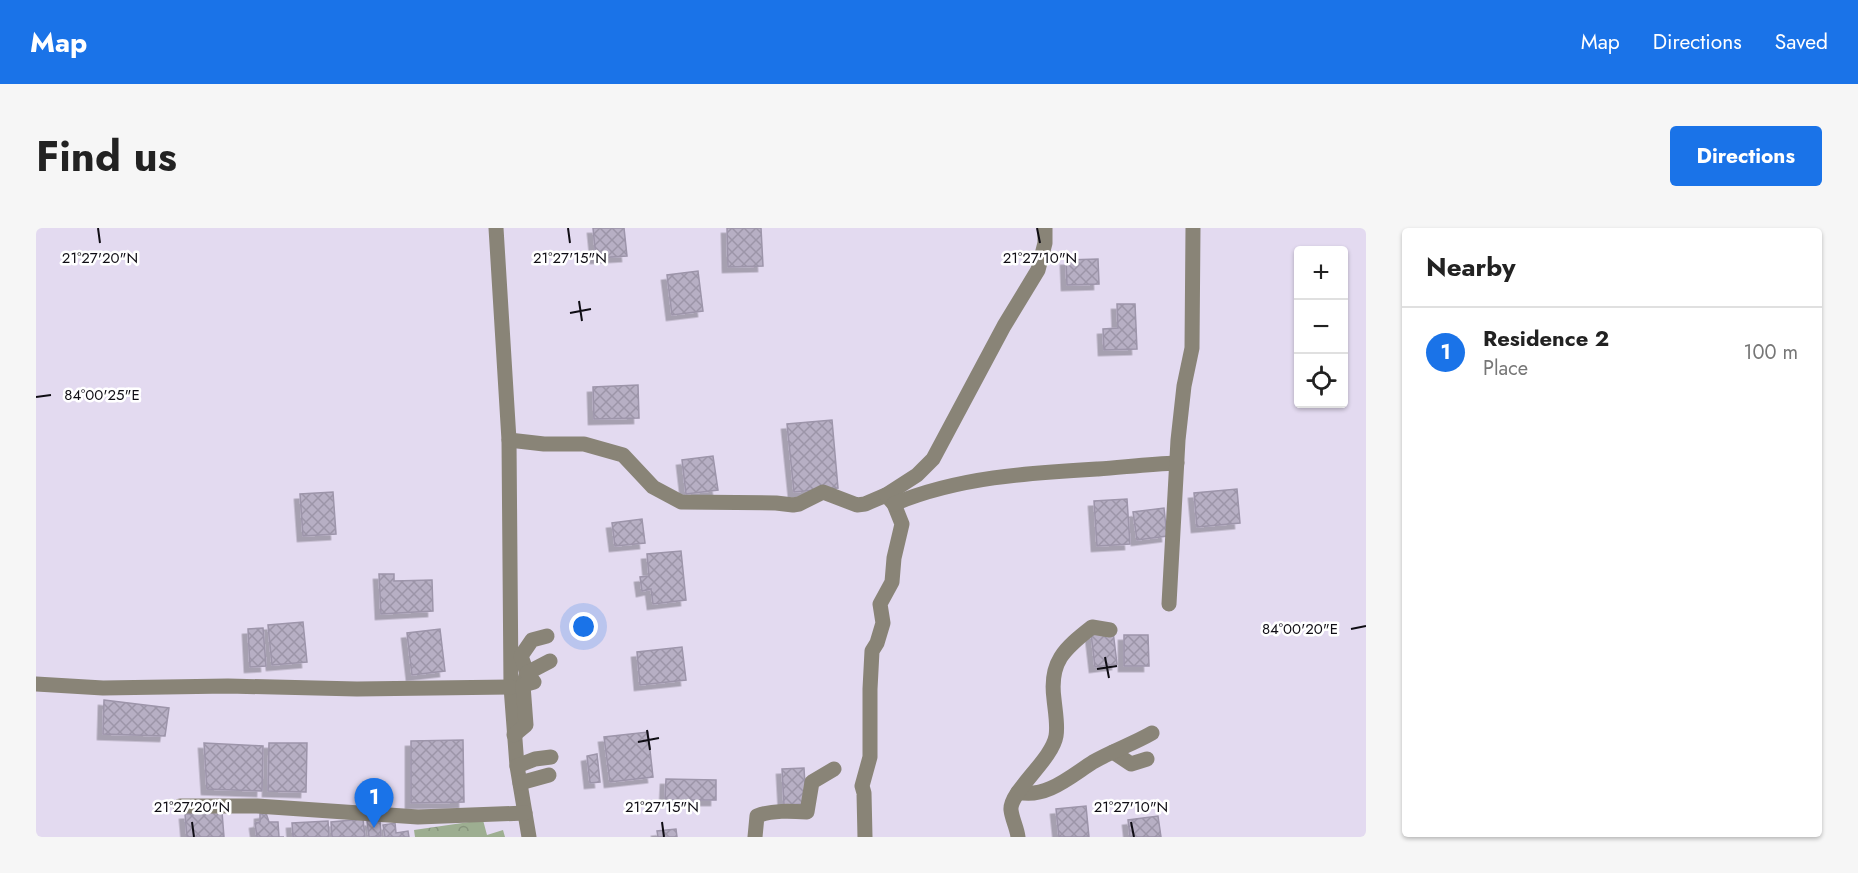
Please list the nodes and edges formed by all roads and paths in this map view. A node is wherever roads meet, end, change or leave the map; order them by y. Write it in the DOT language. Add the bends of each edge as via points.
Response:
graph roads {
  1 [pos="496,228"];
  2 [pos="1045,228"];
  3 [pos="1193,228"];
  4 [pos="509,440"];
  5 [pos="1177,463"];
  6 [pos="890,500"];
  7 [pos="1169,604"];
  8 [pos="1110,630"];
  9 [pos="547,636"];
  10 [pos="550,661"];
  11 [pos="528,681"];
  12 [pos="36,684"];
  13 [pos="1152,733"];
  14 [pos="1113,752"];
  15 [pos="551,757"];
  16 [pos="1147,759"];
  17 [pos="517,766"];
  18 [pos="834,769"];
  19 [pos="549,775"];
  20 [pos="520,783"];
  21 [pos="1018,792"];
  22 [pos="180,806"];
  23 [pos="525,813"];
  24 [pos="529,837"];
  25 [pos="755,837"];
  26 [pos="865,837"];
  27 [pos="1018,837"];
  1 -- 4 [label="street"];
  2 -- 6 [label="street" via="1038,270 933,459"];
  3 -- 5 [label="street" via="1192,348 1184,386"];
  4 -- 6 [label="street" via="584,444 623,456 653,486 681,502 793,505 823,492 857,505"];
  4 -- 11 [label="street"];
  5 -- 6 [label="street" via="1015,475"];
  5 -- 7 [label="street"];
  6 -- 26 [label="street" via="902,524 892,582 880,604 883,623 872,651 870,757 862,786"];
  8 -- 21 [label="street" via="1092,627 1056,662 1051,681 1056,737 1047,756"];
  9 -- 11 [label="street" via="532,640 521,656"];
  10 -- 11 [label="street"];
  11 -- 12 [label="street" via="357,689"];
  11 -- 17 [label="street" via="514,735"];
  13 -- 14 [label="street"];
  14 -- 16 [label="street" via="1131,764"];
  14 -- 21 [label="street" via="1049,789"];
  15 -- 17 [label="street"];
  17 -- 20 [label="street"];
  18 -- 25 [label="street" via="812,782 807,812 757,816"];
  19 -- 20 [label="street"];
  20 -- 23 [label="street"];
  21 -- 27 [label="street" via="1010,808"];
  22 -- 23 [label="street" via="257,806 418,817"];
  23 -- 24 [label="street"];
}
